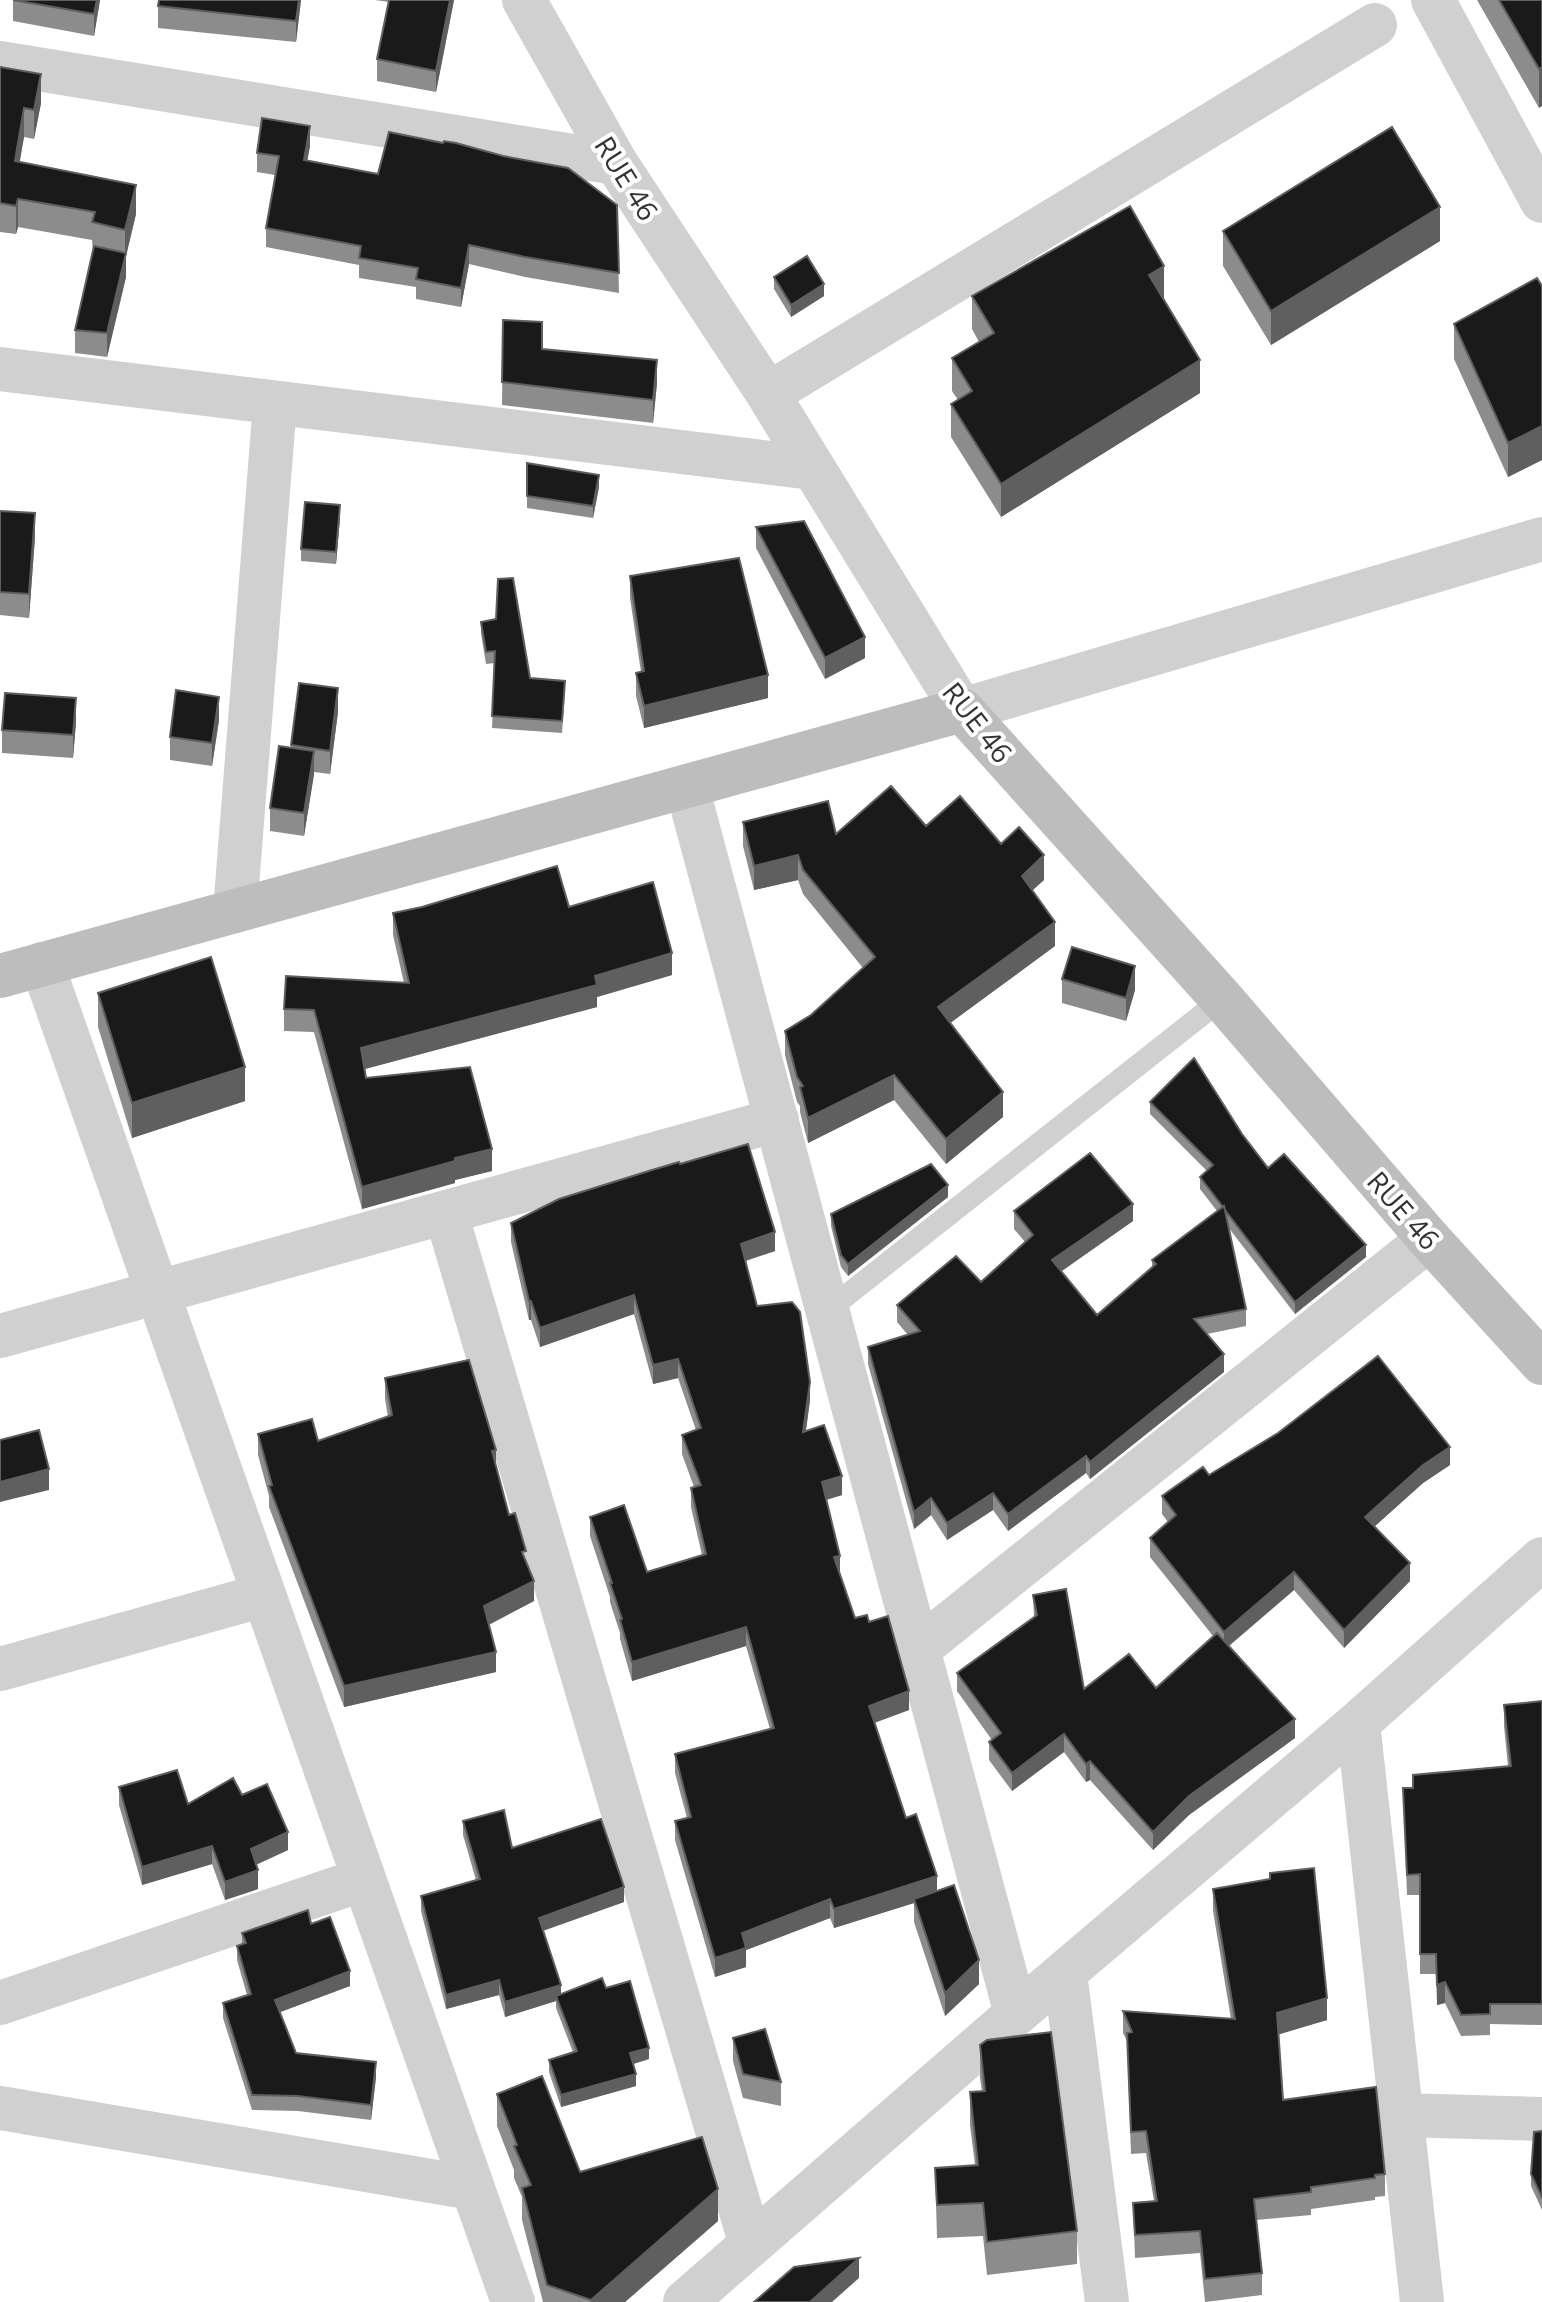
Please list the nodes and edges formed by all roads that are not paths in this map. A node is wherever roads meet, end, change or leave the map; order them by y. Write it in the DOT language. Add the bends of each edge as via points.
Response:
graph roads {
  1 [pos="524,0"];
  2 [pos="1433,0"];
  3 [pos="1375,25"];
  4 [pos="0,63"];
  5 [pos="616,163"];
  6 [pos="1542,201"];
  7 [pos="0,369"];
  8 [pos="768,394"];
  9 [pos="275,403"];
  10 [pos="812,468"];
  11 [pos="1542,539"];
  12 [pos="962,710"];
  13 [pos="687,787"];
  14 [pos="235,911"];
  15 [pos="42,964"];
  16 [pos="0,976"];
  17 [pos="1222,999"];
  18 [pos="777,1120"];
  19 [pos="446,1213"];
  20 [pos="1429,1239"];
  21 [pos="158,1293"];
  22 [pos="828,1310"];
  23 [pos="0,1336"];
  24 [pos="1542,1363"];
  25 [pos="1542,1559"];
  26 [pos="264,1595"];
  27 [pos="918,1649"];
  28 [pos="0,1669"];
  29 [pos="1358,1723"];
  30 [pos="364,1879"];
  31 [pos="1065,1973"];
  32 [pos="0,2003"];
  33 [pos="1016,2014"];
  34 [pos="0,2108"];
  35 [pos="1401,2115"];
  36 [pos="1542,2119"];
  37 [pos="472,2188"];
  38 [pos="751,2245"];
  39 [pos="513,2302"];
  40 [pos="685,2302"];
  41 [pos="1107,2302"];
  42 [pos="1422,2302"];
  1 -- 5 [label="street, RUE 46"];
  2 -- 6 [label="street"];
  3 -- 8 [label="street"];
  4 -- 5 [label="street"];
  5 -- 8 [label="street, RUE 46"];
  7 -- 9 [label="street"];
  8 -- 10 [label="street, RUE 46"];
  9 -- 10 [label="street"];
  9 -- 14 [label="street"];
  10 -- 12 [label="street, RUE 46"];
  11 -- 12 [label="street"];
  12 -- 13 [label="street"];
  12 -- 17 [label="street, RUE 46"];
  13 -- 14 [label="street"];
  13 -- 18 [label="street"];
  14 -- 15 [label="street"];
  15 -- 16 [label="street"];
  15 -- 21 [label="street"];
  17 -- 20 [label="street, RUE 46"];
  17 -- 22 [label="lane"];
  18 -- 19 [label="street"];
  18 -- 22 [label="street"];
  19 -- 21 [label="street"];
  19 -- 38 [label="street"];
  20 -- 24 [label="street, RUE 46"];
  20 -- 27 [label="street"];
  21 -- 23 [label="street"];
  21 -- 26 [label="street"];
  22 -- 27 [label="street"];
  25 -- 29 [label="street"];
  26 -- 28 [label="street"];
  26 -- 30 [label="street"];
  27 -- 33 [label="street"];
  29 -- 31 [label="street"];
  29 -- 35 [label="street"];
  30 -- 32 [label="street"];
  30 -- 37 [label="street"];
  31 -- 33 [label="street"];
  31 -- 41 [label="street"];
  33 -- 38 [label="street"];
  34 -- 37 [label="street"];
  35 -- 36 [label="street"];
  35 -- 42 [label="street"];
  37 -- 39 [label="street"];
  38 -- 40 [label="street"];
}
